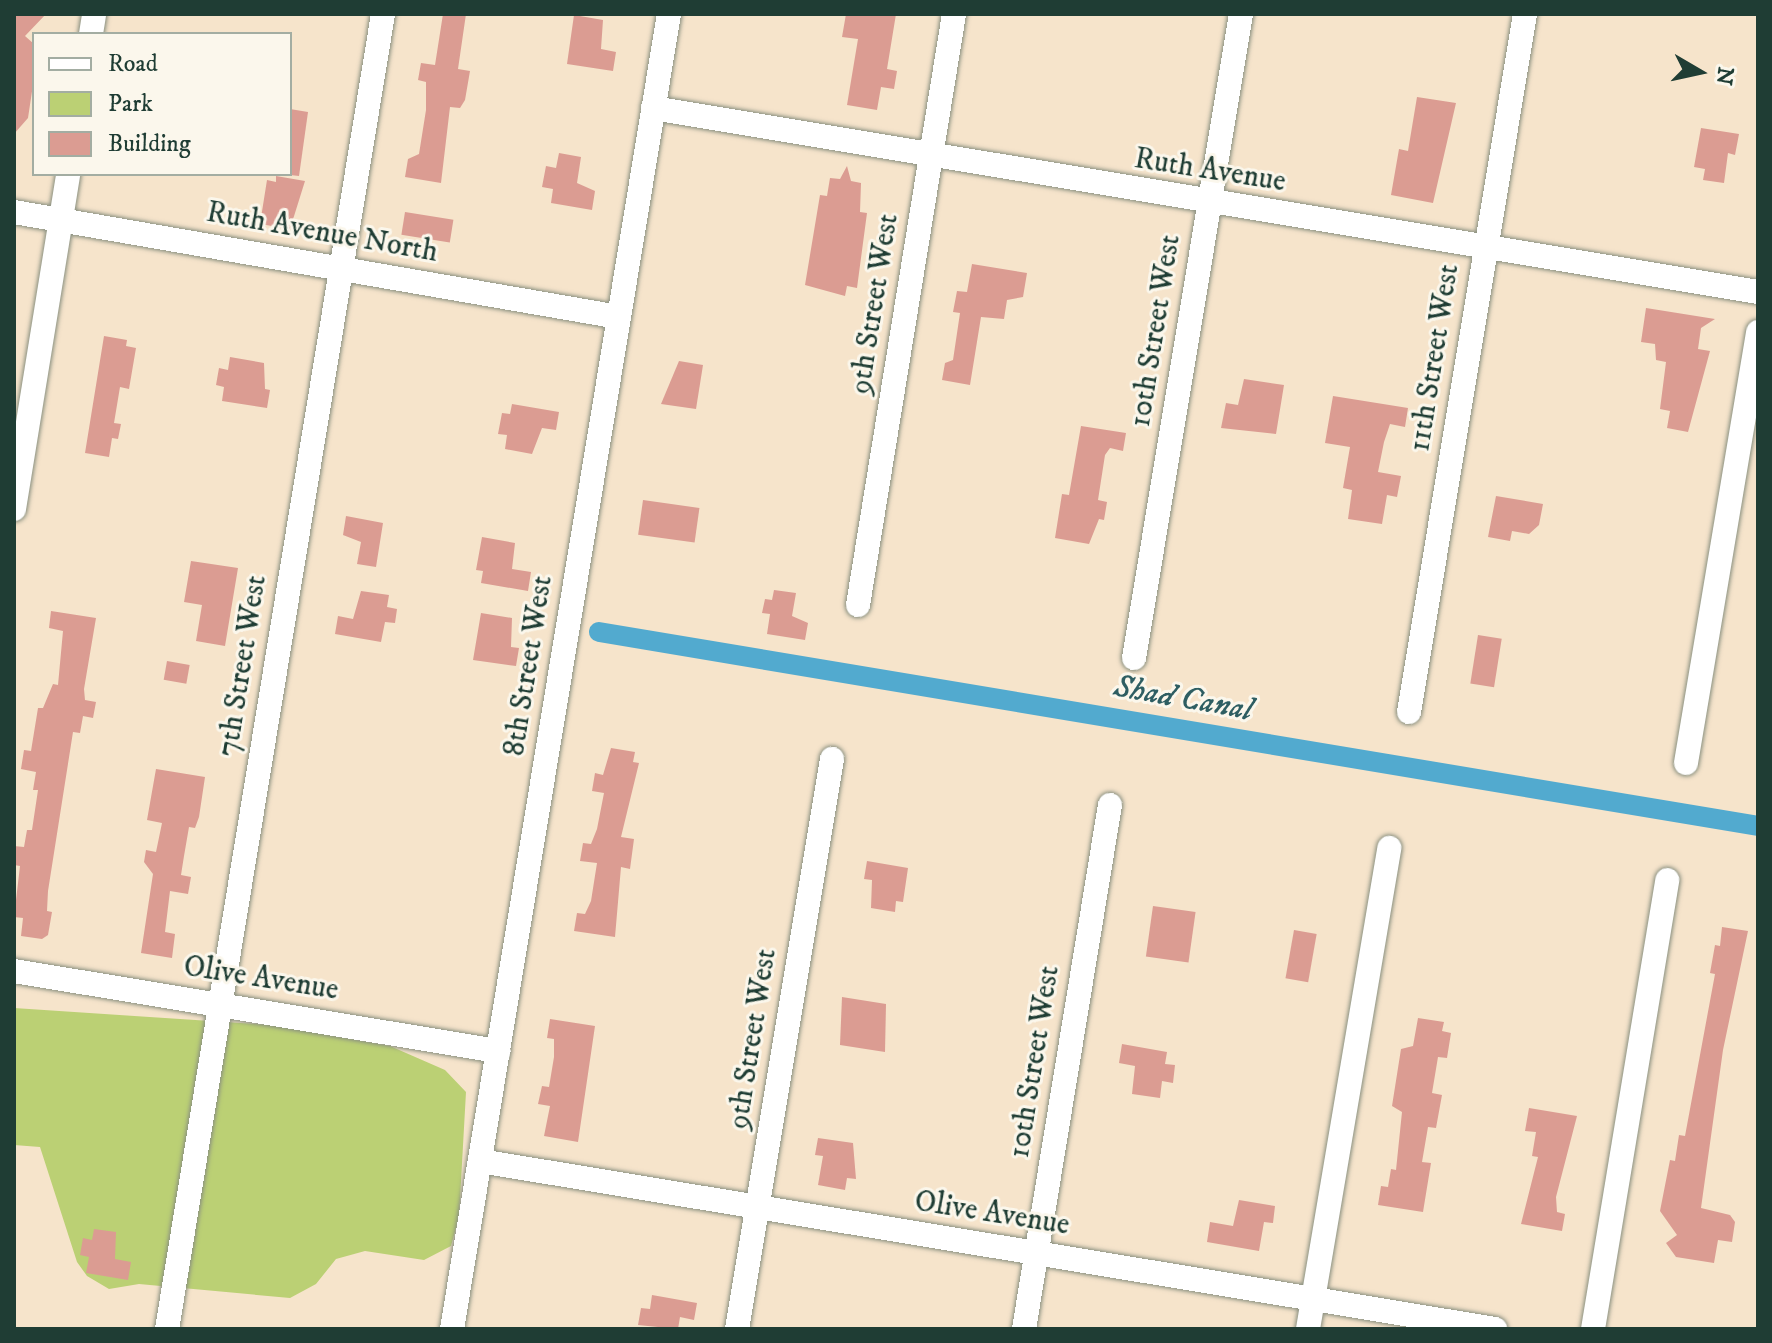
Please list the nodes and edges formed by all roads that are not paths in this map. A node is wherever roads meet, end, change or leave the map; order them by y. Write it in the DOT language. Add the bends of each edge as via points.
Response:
graph roads {
  1 [pos="383,14"];
  2 [pos="669,14"];
  3 [pos="954,14"];
  4 [pos="1241,14"];
  5 [pos="1525,14"];
  6 [pos="653,108"];
  7 [pos="931,157"];
  8 [pos="68,176"];
  9 [pos="1210,203"];
  10 [pos="14,212"];
  11 [pos="61,220"];
  12 [pos="1486,248"];
  13 [pos="341,269"];
  14 [pos="1758,292"];
  15 [pos="619,317"];
  16 [pos="1758,332"];
  17 [pos="14,509"];
  18 [pos="858,605"];
  19 [pos="1134,658"];
  20 [pos="1409,712"];
  21 [pos="832,759"];
  22 [pos="1686,763"];
  23 [pos="1110,805"];
  24 [pos="1389,848"];
  25 [pos="1667,880"];
  26 [pos="14,971"];
  27 [pos="220,1005"];
  28 [pos="498,1051"];
  29 [pos="480,1161"];
  30 [pos="757,1207"];
  31 [pos="1036,1253"];
  32 [pos="1312,1299"];
  33 [pos="167,1329"];
  34 [pos="452,1329"];
  35 [pos="737,1329"];
  36 [pos="1024,1329"];
  37 [pos="1308,1329"];
  38 [pos="1495,1329"];
  39 [pos="1593,1329"];
  1 -- 13 [label="street, 7th Street West"];
  2 -- 6 [label="street, 8th Street West"];
  3 -- 7 [label="street, 9th Street West"];
  4 -- 9 [label="street, 10th Street West"];
  5 -- 12 [label="street, 11th Street West"];
  6 -- 7 [label="street, Ruth Avenue"];
  6 -- 15 [label="street, 8th Street West"];
  7 -- 9 [label="street, Ruth Avenue"];
  7 -- 18 [label="street, 9th Street West"];
  8 -- 11 [label="street"];
  9 -- 12 [label="street, Ruth Avenue"];
  9 -- 19 [label="street, 10th Street West"];
  10 -- 11 [label="street, Ruth Avenue North"];
  11 -- 13 [label="street, Ruth Avenue North"];
  11 -- 17 [label="street"];
  12 -- 14 [label="street, Ruth Avenue"];
  12 -- 20 [label="street, 11th Street West"];
  13 -- 15 [label="street, Ruth Avenue North"];
  13 -- 27 [label="street, 7th Street West"];
  15 -- 28 [label="street, 8th Street West"];
  16 -- 22 [label="street"];
  21 -- 30 [label="street, 9th Street West"];
  23 -- 31 [label="street, 10th Street West"];
  24 -- 32 [label="street"];
  25 -- 39 [label="street"];
  26 -- 27 [label="street, Olive Avenue"];
  27 -- 28 [label="street, Olive Avenue"];
  27 -- 33 [label="street, 7th Street West"];
  28 -- 29 [label="street, 8th Street West"];
  29 -- 30 [label="street, Olive Avenue"];
  29 -- 34 [label="street, 8th Street West"];
  30 -- 31 [label="street, Olive Avenue"];
  30 -- 35 [label="street, 9th Street West"];
  31 -- 32 [label="street, Olive Avenue"];
  31 -- 36 [label="street, 10th Street West"];
  32 -- 37 [label="street"];
  32 -- 38 [label="street, Olive Avenue"];
}
